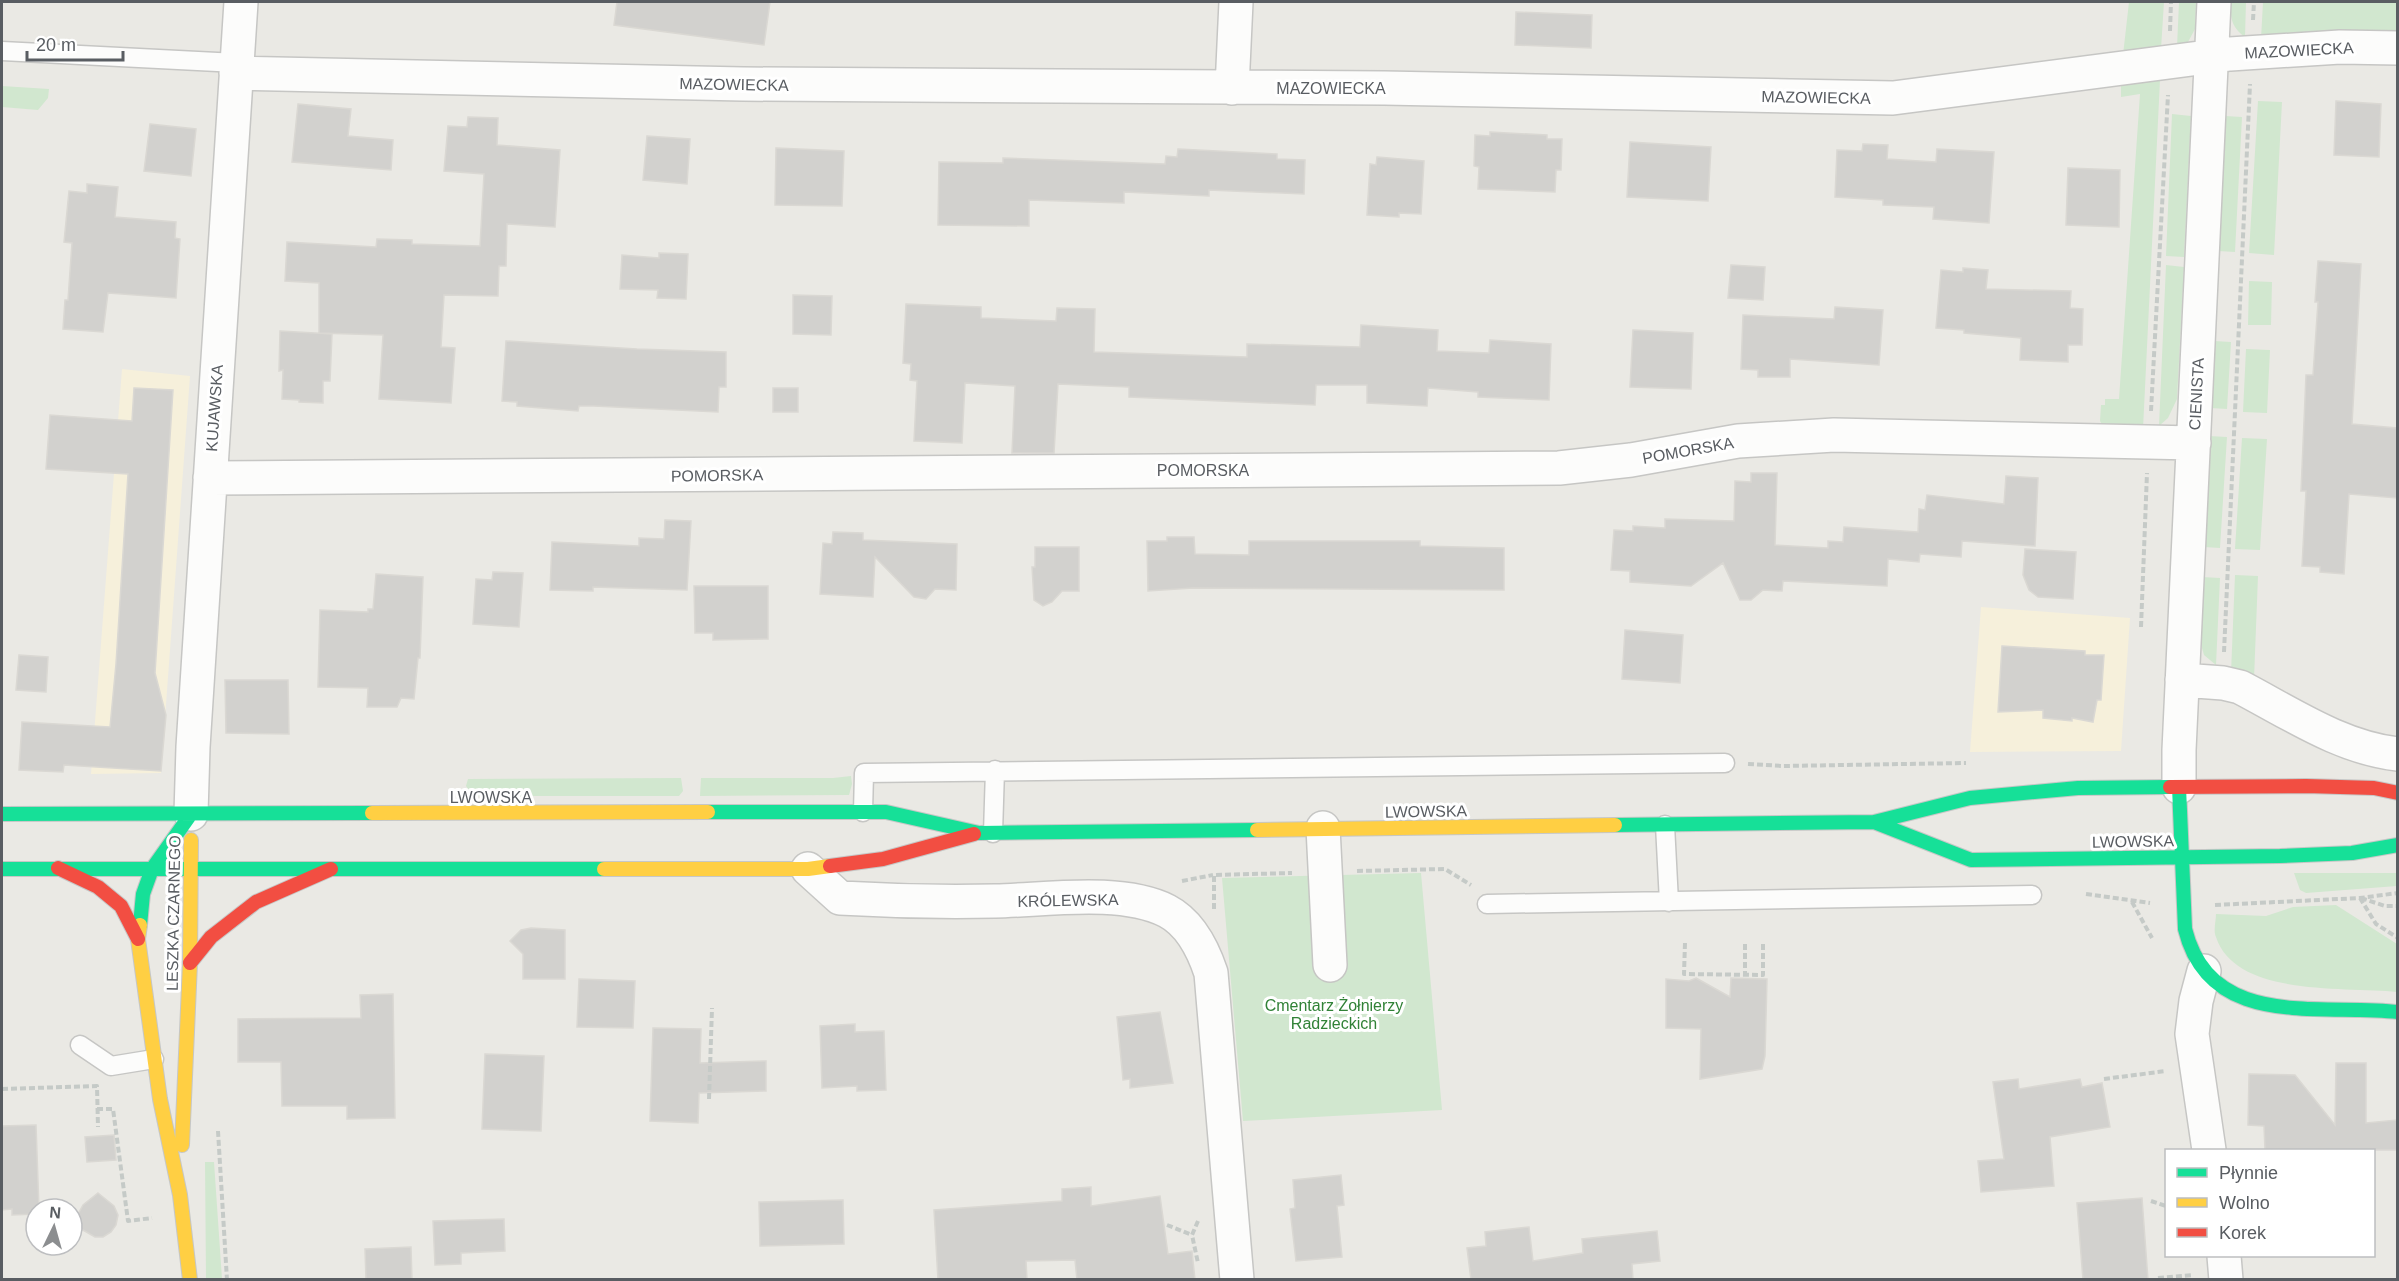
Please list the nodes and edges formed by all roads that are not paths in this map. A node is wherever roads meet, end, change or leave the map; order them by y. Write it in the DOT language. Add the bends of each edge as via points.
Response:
graph roads {
  1 [pos="241,2"];
  2 [pos="1236,2"];
  3 [pos="2214,2"];
  4 [pos="2397,48"];
  5 [pos="2,51"];
  6 [pos="2212,57"];
  7 [pos="236,68"];
  8 [pos="1232,87"];
  9 [pos="2194,443"];
  10 [pos="210,478"];
  11 [pos="2182,680"];
  12 [pos="2397,754"];
  13 [pos="1725,763"];
  14 [pos="995,770"];
  15 [pos="2179,787"];
  16 [pos="2397,793"];
  17 [pos="863,812"];
  18 [pos="2,814"];
  19 [pos="191,814"];
  20 [pos="1874,822"];
  21 [pos="1665,825"];
  22 [pos="1323,828"];
  23 [pos="986,833"];
  24 [pos="2397,844"];
  25 [pos="2182,857"];
  26 [pos="58,868"];
  27 [pos="2,869"];
  28 [pos="152,869"];
  29 [pos="190,869"];
  30 [pos="332,869"];
  31 [pos="808,869"];
  32 [pos="2032,895"];
  33 [pos="1669,902"];
  34 [pos="1487,904"];
  35 [pos="138,939"];
  36 [pos="190,963"];
  37 [pos="1330,965"];
  38 [pos="2204,971"];
  39 [pos="2397,1012"];
  40 [pos="80,1045"];
  41 [pos="154,1059"];
  42 [pos="2209,1149"];
  43 [pos="180,1195"];
  44 [pos="2223,1257"];
  45 [pos="2212,1277"];
  46 [pos="190,1280"];
  47 [pos="1237,1280"];
  1 -- 7 [label="street, KUJAWSKA"];
  2 -- 8 [label="street"];
  3 -- 6 [label="street, CIENISTA"];
  4 -- 6 [label="street, MAZOWIECKA" via="2340,47"];
  5 -- 7 [label="lane"];
  6 -- 8 [label="street, MAZOWIECKA" via="1893,98"];
  6 -- 9 [label="street, CIENISTA"];
  7 -- 8 [label="street, MAZOWIECKA" via="743,84"];
  7 -- 10 [label="street, KUJAWSKA"];
  9 -- 10 [label="street, POMORSKA" via="1834,435 1738,441 1559,468"];
  9 -- 11 [label="street, CIENISTA"];
  10 -- 19 [label="street, KUJAWSKA"];
  11 -- 12 [label="street" via="2240,687 2353,744"];
  11 -- 15 [label="street, CIENISTA"];
  13 -- 14 [label="lane"];
  14 -- 17 [label="lane" via="864,773"];
  14 -- 23 [label="lane"];
  15 -- 16 [label="main road, LWOWSKA" via="2306,786 2374,788"];
  15 -- 20 [label="main road, LWOWSKA" via="2078,788 1970,798"];
  15 -- 25 [label="main road"];
  17 -- 19 [label="main road, LWOWSKA"];
  17 -- 23 [label="main road, LWOWSKA" via="886,812"];
  18 -- 19 [label="main road, LWOWSKA"];
  19 -- 28 [label="main road, LESZKA CZARNEGO"];
  19 -- 29 [label="main road, LESZKA CZARNEGO"];
  20 -- 21 [label="main road, LWOWSKA"];
  20 -- 25 [label="main road, LWOWSKA" via="1971,860"];
  21 -- 22 [label="main road, LWOWSKA"];
  21 -- 33 [label="lane"];
  22 -- 23 [label="main road, LWOWSKA"];
  22 -- 37 [label="street"];
  23 -- 31 [label="main road, LWOWSKA" via="883,859"];
  24 -- 25 [label="main road, LWOWSKA" via="2352,853"];
  25 -- 38 [label="main road" via="2185,931"];
  26 -- 27 [label="main road, LWOWSKA"];
  26 -- 28 [label="main road, LWOWSKA"];
  26 -- 35 [label="main road" via="98,887 121,906"];
  28 -- 29 [label="main road, LWOWSKA"];
  28 -- 35 [label="main road, LESZKA CZARNEGO" via="143,894"];
  29 -- 30 [label="main road, LWOWSKA"];
  29 -- 36 [label="main road, LESZKA CZARNEGO"];
  30 -- 31 [label="main road, LWOWSKA"];
  30 -- 36 [label="main road, LWOWSKA" via="256,902 211,936"];
  31 -- 47 [label="street, KRÓLEWSKA" via="840,898 1139,900 1168,912 1188,929 1203,949 1211,973"];
  32 -- 33 [label="lane"];
  33 -- 34 [label="lane"];
  35 -- 41 [label="main road, LESZKA CZARNEGO"];
  36 -- 43 [label="main road, LESZKA CZARNEGO"];
  38 -- 39 [label="main road" via="2223,988 2282,1008"];
  38 -- 42 [label="street" via="2192,1034"];
  40 -- 41 [label="lane" via="111,1066"];
  41 -- 43 [label="main road, LESZKA CZARNEGO"];
  43 -- 46 [label="main road, LESZKA CZARNEGO"];
  44 -- 45 [label="street"];
}
